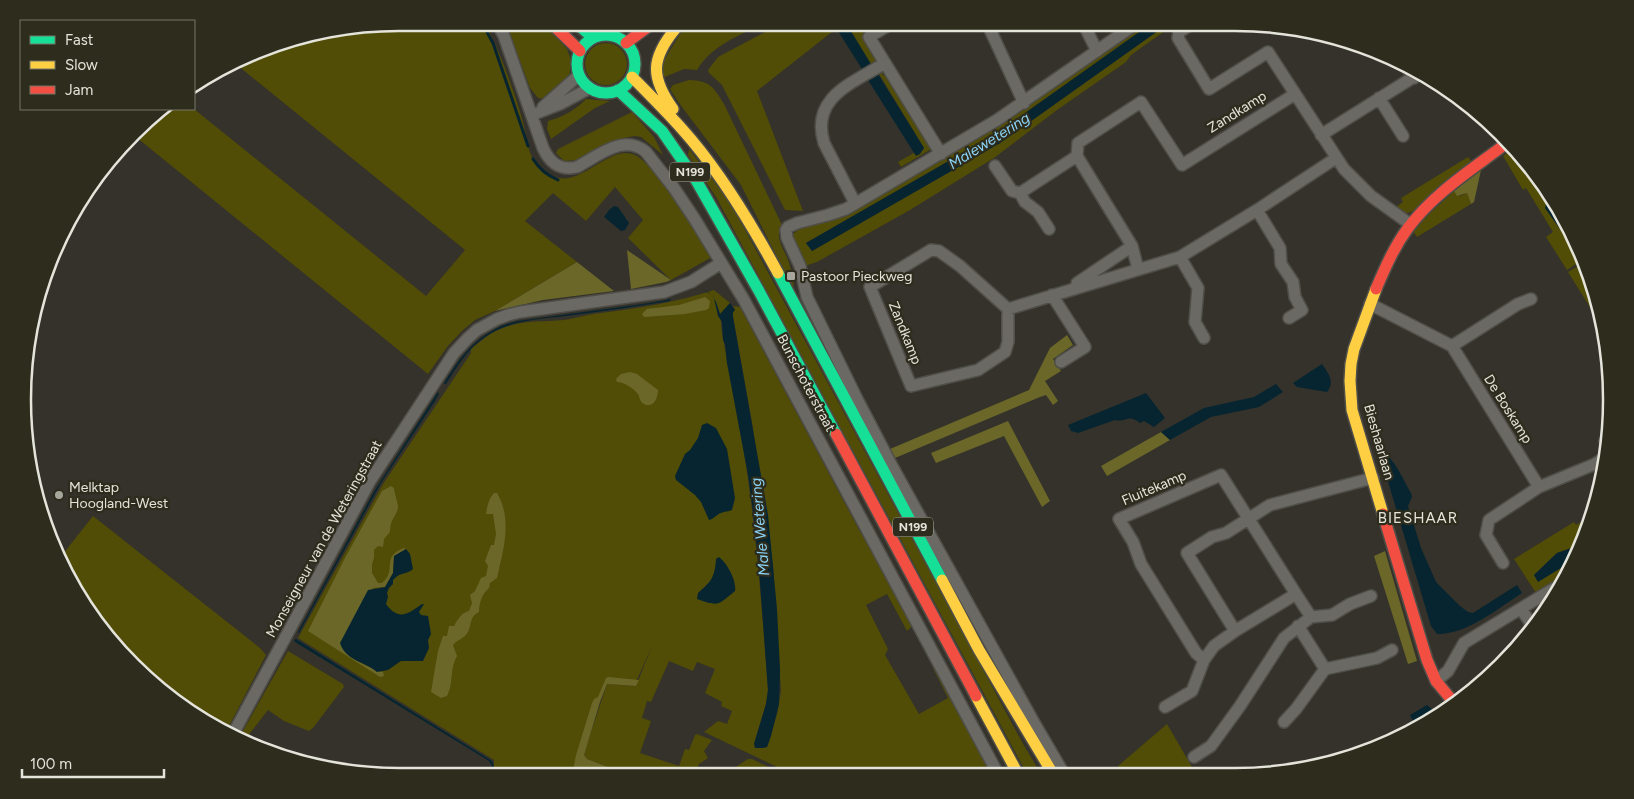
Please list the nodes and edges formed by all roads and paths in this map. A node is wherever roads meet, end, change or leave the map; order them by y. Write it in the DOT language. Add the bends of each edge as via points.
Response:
graph roads {
  1 [pos="502,31"];
  2 [pos="560,31"];
  3 [pos="586,31"];
  4 [pos="641,31"];
  5 [pos="670,31"];
  6 [pos="674,31"];
  7 [pos="878,31"];
  8 [pos="990,31"];
  9 [pos="1087,31"];
  10 [pos="1124,31"];
  11 [pos="1180,31"];
  12 [pos="593,38"];
  13 [pos="626,43"];
  14 [pos="580,51"];
  15 [pos="1096,51"];
  16 [pos="635,60"];
  17 [pos="885,63"];
  18 [pos="579,75"];
  19 [pos="632,77"];
  20 [pos="1414,78"];
  21 [pos="590,88"];
  22 [pos="618,90"];
  23 [pos="1295,94"];
  24 [pos="1379,98"];
  25 [pos="1024,103"];
  26 [pos="532,115"];
  27 [pos="683,130"];
  28 [pos="1321,135"];
  29 [pos="1403,136"];
  30 [pos="1502,147"];
  31 [pos="941,154"];
  32 [pos="1077,156"];
  33 [pos="1336,158"];
  34 [pos="995,166"];
  35 [pos="1020,193"];
  36 [pos="855,203"];
  37 [pos="1257,210"];
  38 [pos="1410,224"];
  39 [pos="1049,229"];
  40 [pos="1132,246"];
  41 [pos="1180,257"];
  42 [pos="721,264"];
  43 [pos="1138,269"];
  44 [pos="1077,287"];
  45 [pos="1052,295"];
  46 [pos="1532,299"];
  47 [pos="1370,304"];
  48 [pos="1008,309"];
  49 [pos="1289,318"];
  50 [pos="1204,338"];
  51 [pos="1452,346"];
  52 [pos="1061,362"];
  53 [pos="1597,462"];
  54 [pos="1373,478"];
  55 [pos="1539,487"];
  56 [pos="1249,518"];
  57 [pos="1503,563"];
  58 [pos="1548,592"];
  59 [pos="1296,594"];
  60 [pos="1371,596"];
  61 [pos="1521,609"];
  62 [pos="1311,617"];
  63 [pos="1529,621"];
  64 [pos="1298,626"];
  65 [pos="1235,631"];
  66 [pos="1392,650"];
  67 [pos="1204,660"];
  68 [pos="1326,669"];
  69 [pos="1436,681"];
  70 [pos="1450,698"];
  71 [pos="1165,707"];
  72 [pos="1284,722"];
  73 [pos="236,730"];
  74 [pos="1194,757"];
  75 [pos="995,768"];
  76 [pos="1015,768"];
  77 [pos="1049,768"];
  78 [pos="1061,768"];
  1 -- 26 [label="street, Bunschoterstraat"];
  2 -- 14 [label="main road"];
  3 -- 12 [label="main road"];
  4 -- 13 [label="main road"];
  5 -- 16 [label="main road"];
  6 -- 27 [label="main road" via="661,47 656,74 664,97"];
  7 -- 17 [label="street" via="869,37"];
  8 -- 25 [label="street"];
  9 -- 15 [label="street"];
  10 -- 15 [label="street"];
  11 -- 23 [label="street" via="1178,38 1209,89 1268,52"];
  12 -- 13 [label="main road" via="609,35"];
  12 -- 14 [label="main road"];
  13 -- 16 [label="main road"];
  14 -- 18 [label="main road"];
  15 -- 25 [label="street"];
  16 -- 19 [label="main road"];
  17 -- 31 [label="street"];
  17 -- 36 [label="street" via="835,94 828,101 821,121 824,143"];
  18 -- 21 [label="main road"];
  18 -- 26 [label="street"];
  19 -- 22 [label="main road"];
  19 -- 27 [label="main road, Bunschoterstraat / N199"];
  20 -- 24 [label="street"];
  21 -- 22 [label="main road" via="603,93"];
  21 -- 26 [label="street"];
  22 -- 76 [label="main road, Bunschoterstraat / N199" via="652,120 680,156 745,266"];
  23 -- 28 [label="street"];
  23 -- 32 [label="street, Zandkamp" via="1182,165 1141,102 1078,143"];
  24 -- 28 [label="street"];
  24 -- 29 [label="street"];
  25 -- 31 [label="street"];
  26 -- 42 [label="street, Bunschoterstraat" via="545,152 558,166 577,167 618,145 632,144 642,148 674,188"];
  27 -- 77 [label="main road, Bunschoterstraat / N199" via="715,170 767,253 979,650"];
  28 -- 33 [label="street"];
  30 -- 38 [label="main road, Bieshaarlaan" via="1431,201"];
  31 -- 36 [label="street"];
  32 -- 35 [label="street, Zandkamp"];
  32 -- 40 [label="street"];
  33 -- 37 [label="street"];
  33 -- 38 [label="street" via="1371,196"];
  34 -- 35 [label="street" via="1012,191"];
  35 -- 39 [label="street"];
  36 -- 78 [label="street" via="836,213 792,224 786,230 800,266 807,297 857,399"];
  37 -- 41 [label="street"];
  37 -- 49 [label="street" via="1280,248 1281,264 1293,282 1294,297 1302,310"];
  38 -- 47 [label="main road, Bieshaarlaan" via="1390,255"];
  40 -- 43 [label="street"];
  40 -- 44 [label="street" via="1077,282"];
  41 -- 43 [label="street"];
  41 -- 50 [label="street" via="1198,288 1195,322"];
  42 -- 73 [label="street, Monseigneur van de Weteringstraat" via="675,289 520,312 493,321 468,338 454,353 370,481"];
  42 -- 75 [label="street, Bunschoterstraat" via="744,300"];
  43 -- 44 [label="street"];
  44 -- 45 [label="street"];
  45 -- 48 [label="street"];
  45 -- 52 [label="street" via="1085,347"];
  46 -- 51 [label="street" via="1518,304"];
  47 -- 51 [label="street"];
  47 -- 54 [label="main road, Bieshaarlaan" via="1351,365 1350,392 1352,410"];
  48 -- 48 [label="street, Zandkamp" via="1008,342 1004,352 978,370 911,386 870,287 931,250 939,250"];
  51 -- 55 [label="street, De Boskamp"];
  53 -- 55 [label="street"];
  54 -- 56 [label="street" via="1270,505"];
  54 -- 69 [label="main road, Bieshaarlaan"];
  55 -- 57 [label="street" via="1489,520 1486,536"];
  56 -- 59 [label="street, Fluitekamp"];
  56 -- 65 [label="street" via="1187,553"];
  56 -- 67 [label="street, Fluitekamp" via="1221,475 1119,519 1141,564 1196,653"];
  58 -- 61 [label="street"];
  59 -- 62 [label="street, Fluitekamp"];
  59 -- 65 [label="street"];
  60 -- 62 [label="street" via="1332,614"];
  61 -- 63 [label="street"];
  61 -- 69 [label="street" via="1464,643 1448,671"];
  62 -- 64 [label="street"];
  64 -- 68 [label="street"];
  64 -- 74 [label="street" via="1284,638 1211,746"];
  65 -- 67 [label="street" via="1214,646"];
  66 -- 68 [label="street" via="1377,658"];
  67 -- 71 [label="street" via="1192,691"];
  68 -- 72 [label="street"];
  69 -- 70 [label="main road, Bieshaarlaan"];
}
